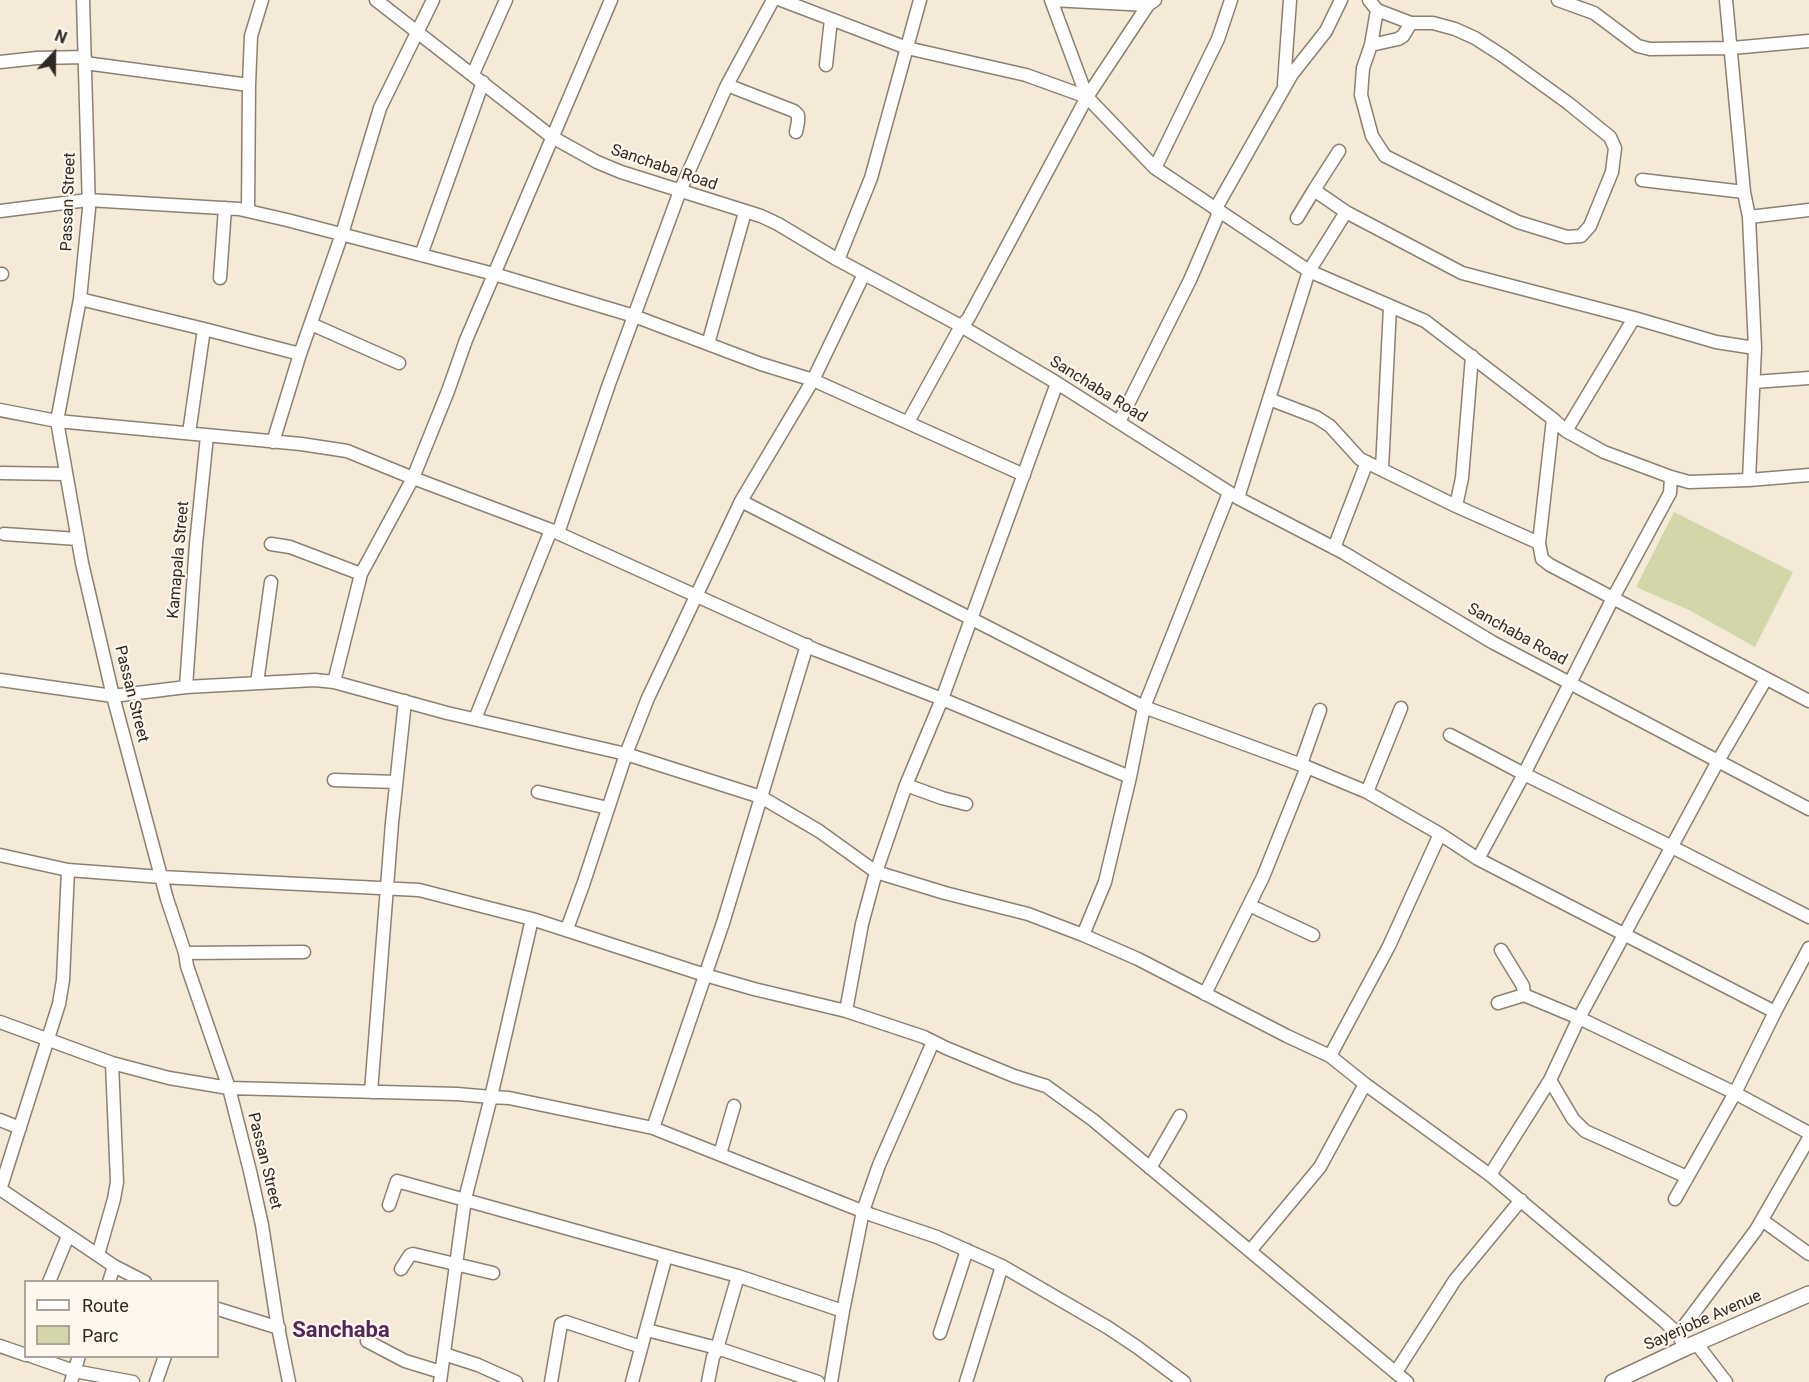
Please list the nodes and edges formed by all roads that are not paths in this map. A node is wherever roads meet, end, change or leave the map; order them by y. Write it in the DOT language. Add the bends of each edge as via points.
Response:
graph roads {
  1 [pos="83,0"];
  2 [pos="262,0"];
  3 [pos="376,0"];
  4 [pos="433,0"];
  5 [pos="506,0"];
  6 [pos="611,0"];
  7 [pos="773,0"];
  8 [pos="781,0"];
  9 [pos="920,0"];
  10 [pos="1051,0"];
  11 [pos="1231,0"];
  12 [pos="1290,0"];
  13 [pos="1341,0"];
  14 [pos="1558,0"];
  15 [pos="1726,0"];
  16 [pos="1151,3"];
  17 [pos="1373,5"];
  18 [pos="831,19"];
  19 [pos="1411,23"];
  20 [pos="418,32"];
  21 [pos="1809,41"];
  22 [pos="1371,45"];
  23 [pos="907,48"];
  24 [pos="1732,48"];
  25 [pos="85,60"];
  26 [pos="0,62"];
  27 [pos="826,64"];
  28 [pos="473,74"];
  29 [pos="483,82"];
  30 [pos="249,85"];
  31 [pos="727,85"];
  32 [pos="1284,88"];
  33 [pos="1087,97"];
  34 [pos="796,132"];
  35 [pos="552,137"];
  36 [pos="1340,151"];
  37 [pos="1155,168"];
  38 [pos="1642,180"];
  39 [pos="1314,190"];
  40 [pos="680,191"];
  41 [pos="1744,192"];
  42 [pos="88,200"];
  43 [pos="225,208"];
  44 [pos="1216,208"];
  45 [pos="1809,210"];
  46 [pos="0,212"];
  47 [pos="248,212"];
  48 [pos="745,212"];
  49 [pos="1346,212"];
  50 [pos="1749,217"];
  51 [pos="1297,218"];
  52 [pos="342,234"];
  53 [pos="421,255"];
  54 [pos="837,260"];
  55 [pos="1310,271"];
  56 [pos="494,274"];
  57 [pos="864,274"];
  58 [pos="220,278"];
  59 [pos="80,299"];
  60 [pos="1390,307"];
  61 [pos="634,316"];
  62 [pos="1634,318"];
  63 [pos="311,324"];
  64 [pos="961,326"];
  65 [pos="204,328"];
  66 [pos="708,344"];
  67 [pos="1755,348"];
  68 [pos="300,354"];
  69 [pos="1472,356"];
  70 [pos="399,363"];
  71 [pos="1809,378"];
  72 [pos="813,380"];
  73 [pos="1754,382"];
  74 [pos="1057,383"];
  75 [pos="1269,399"];
  76 [pos="0,410"];
  77 [pos="1553,419"];
  78 [pos="57,421"];
  79 [pos="909,422"];
  80 [pos="1119,422"];
  81 [pos="1566,431"];
  82 [pos="189,434"];
  83 [pos="207,436"];
  84 [pos="273,442"];
  85 [pos="1367,462"];
  86 [pos="1382,469"];
  87 [pos="2,473"];
  88 [pos="66,474"];
  89 [pos="1024,475"];
  90 [pos="1809,475"];
  91 [pos="1671,477"];
  92 [pos="413,478"];
  93 [pos="1749,480"];
  94 [pos="1234,496"];
  95 [pos="741,501"];
  96 [pos="1456,506"];
  97 [pos="554,531"];
  98 [pos="4,534"];
  99 [pos="78,539"];
  100 [pos="1539,543"];
  101 [pos="272,544"];
  102 [pos="1334,548"];
  103 [pos="361,574"];
  104 [pos="271,582"];
  105 [pos="696,595"];
  106 [pos="1613,598"];
  107 [pos="971,619"];
  108 [pos="807,645"];
  109 [pos="1766,679"];
  110 [pos="0,680"];
  111 [pos="334,682"];
  112 [pos="257,683"];
  113 [pos="1569,683"];
  114 [pos="134,693"];
  115 [pos="113,696"];
  116 [pos="942,699"];
  117 [pos="405,701"];
  118 [pos="1809,701"];
  119 [pos="1144,707"];
  120 [pos="1401,708"];
  121 [pos="1320,710"];
  122 [pos="475,719"];
  123 [pos="1450,735"];
  124 [pos="626,754"];
  125 [pos="1718,761"];
  126 [pos="1304,766"];
  127 [pos="1524,774"];
  128 [pos="1130,777"];
  129 [pos="334,780"];
  130 [pos="396,782"];
  131 [pos="906,785"];
  132 [pos="538,792"];
  133 [pos="1367,792"];
  134 [pos="760,797"];
  135 [pos="966,804"];
  136 [pos="608,808"];
  137 [pos="1809,809"];
  138 [pos="1440,834"];
  139 [pos="1672,847"];
  140 [pos="0,855"];
  141 [pos="1478,858"];
  142 [pos="68,870"];
  143 [pos="876,872"];
  144 [pos="161,877"];
  145 [pos="387,888"];
  146 [pos="1249,905"];
  147 [pos="1809,917"];
  148 [pos="532,919"];
  149 [pos="567,929"];
  150 [pos="1625,934"];
  151 [pos="1083,935"];
  152 [pos="1313,935"];
  153 [pos="1809,948"];
  154 [pos="1501,950"];
  155 [pos="304,952"];
  156 [pos="185,953"];
  157 [pos="705,975"];
  158 [pos="1205,994"];
  159 [pos="1524,995"];
  160 [pos="1498,1003"];
  161 [pos="846,1011"];
  162 [pos="1775,1012"];
  163 [pos="1579,1018"];
  164 [pos="0,1022"];
  165 [pos="48,1040"];
  166 [pos="933,1042"];
  167 [pos="1330,1056"];
  168 [pos="112,1064"];
  169 [pos="1550,1080"];
  170 [pos="1365,1084"];
  171 [pos="229,1088"];
  172 [pos="371,1092"];
  173 [pos="1735,1093"];
  174 [pos="491,1096"];
  175 [pos="734,1106"];
  176 [pos="1180,1116"];
  177 [pos="0,1120"];
  178 [pos="20,1128"];
  179 [pos="653,1128"];
  180 [pos="1809,1133"];
  181 [pos="1809,1138"];
  182 [pos="720,1154"];
  183 [pos="1150,1168"];
  184 [pos="1490,1174"];
  185 [pos="1687,1177"];
  186 [pos="0,1189"];
  187 [pos="465,1199"];
  188 [pos="1675,1199"];
  189 [pos="1521,1200"];
  190 [pos="389,1206"];
  191 [pos="864,1211"];
  192 [pos="1762,1220"];
  193 [pos="68,1236"];
  194 [pos="968,1251"];
  195 [pos="1250,1251"];
  196 [pos="1809,1254"];
  197 [pos="98,1255"];
  198 [pos="666,1256"];
  199 [pos="456,1265"];
  200 [pos="114,1266"];
  201 [pos="1002,1266"];
  202 [pos="402,1269"];
  203 [pos="493,1273"];
  204 [pos="738,1276"];
  205 [pos="49,1280"];
  206 [pos="109,1280"];
  207 [pos="143,1280"];
  208 [pos="1809,1294"];
  209 [pos="219,1309"];
  210 [pos="843,1311"];
  211 [pos="279,1328"];
  212 [pos="647,1330"];
  213 [pos="940,1334"];
  214 [pos="1678,1334"];
  215 [pos="367,1341"];
  216 [pos="1690,1345"];
  217 [pos="0,1346"];
  218 [pos="641,1347"];
  219 [pos="717,1348"];
  220 [pos="24,1354"];
  221 [pos="444,1354"];
  222 [pos="35,1358"];
  223 [pos="78,1358"];
  224 [pos="164,1358"];
  225 [pos="1396,1372"];
  226 [pos="72,1376"];
  227 [pos="441,1377"];
  228 [pos="133,1382"];
  229 [pos="156,1382"];
  230 [pos="289,1382"];
  231 [pos="516,1382"];
  232 [pos="551,1382"];
  233 [pos="632,1382"];
  234 [pos="708,1382"];
  235 [pos="818,1382"];
  236 [pos="831,1382"];
  237 [pos="966,1382"];
  238 [pos="1184,1382"];
  239 [pos="1407,1382"];
  240 [pos="1613,1382"];
  241 [pos="1726,1382"];
  1 -- 25 [label="street, Passan Street"];
  2 -- 30 [label="street" via="251,36"];
  3 -- 20 [label="street, Sanchaba Road"];
  4 -- 20 [label="street"];
  5 -- 28 [label="street"];
  6 -- 35 [label="street"];
  7 -- 31 [label="street"];
  8 -- 18 [label="street"];
  9 -- 23 [label="street"];
  10 -- 16 [label="street"];
  10 -- 33 [label="street"];
  11 -- 37 [label="street" via="1218,39"];
  12 -- 32 [label="street"];
  13 -- 32 [label="street" via="1326,31"];
  14 -- 24 [label="street" via="1594,13 1638,46"];
  15 -- 24 [label="street"];
  16 -- 33 [label="street"];
  17 -- 19 [label="street"];
  17 -- 22 [label="street"];
  18 -- 23 [label="street"];
  18 -- 27 [label="street"];
  19 -- 22 [label="street" via="1398,39"];
  19 -- 22 [label="street" via="1433,23 1475,38 1610,137 1615,148 1612,172 1590,226 1581,236 1567,237 1518,222 1385,156 1372,136 1360,95"];
  20 -- 28 [label="street, Sanchaba Road"];
  20 -- 52 [label="street" via="380,108"];
  21 -- 24 [label="street"];
  23 -- 33 [label="street" via="1026,75"];
  23 -- 54 [label="street" via="871,178"];
  24 -- 41 [label="street"];
  25 -- 26 [label="street" via="37,58"];
  25 -- 30 [label="street"];
  25 -- 42 [label="street, Passan Street"];
  28 -- 29 [label="street, Sanchaba Road"];
  29 -- 35 [label="street, Sanchaba Road"];
  29 -- 53 [label="street"];
  30 -- 47 [label="street"];
  31 -- 34 [label="street" via="794,111 798,115"];
  31 -- 40 [label="street"];
  32 -- 44 [label="street"];
  33 -- 37 [label="street"];
  33 -- 64 [label="street"];
  35 -- 40 [label="street, Sanchaba Road" via="597,162"];
  35 -- 56 [label="street"];
  36 -- 39 [label="street"];
  37 -- 44 [label="street"];
  38 -- 41 [label="street"];
  39 -- 49 [label="street"];
  39 -- 51 [label="street"];
  40 -- 48 [label="street, Sanchaba Road"];
  40 -- 61 [label="street"];
  41 -- 50 [label="street"];
  42 -- 43 [label="street"];
  42 -- 46 [label="street"];
  42 -- 59 [label="street, Passan Street"];
  43 -- 47 [label="street"];
  43 -- 58 [label="street"];
  44 -- 55 [label="street"];
  44 -- 80 [label="street" via="1218,216 1190,280"];
  45 -- 50 [label="street"];
  47 -- 52 [label="street"];
  48 -- 54 [label="street, Sanchaba Road" via="778,224"];
  48 -- 66 [label="street"];
  49 -- 55 [label="street"];
  49 -- 62 [label="street" via="1462,273"];
  50 -- 67 [label="street"];
  52 -- 53 [label="street"];
  52 -- 63 [label="street"];
  53 -- 56 [label="street"];
  54 -- 57 [label="street, Sanchaba Road"];
  55 -- 60 [label="street"];
  55 -- 75 [label="street"];
  56 -- 61 [label="street"];
  56 -- 92 [label="street"];
  57 -- 64 [label="street, Sanchaba Road"];
  57 -- 72 [label="street"];
  59 -- 65 [label="street"];
  59 -- 78 [label="street, Passan Street"];
  60 -- 69 [label="street" via="1425,321"];
  60 -- 86 [label="street"];
  61 -- 66 [label="street"];
  61 -- 97 [label="street"];
  62 -- 67 [label="street" via="1716,342"];
  62 -- 81 [label="street"];
  63 -- 68 [label="street"];
  63 -- 70 [label="street"];
  64 -- 74 [label="street, Sanchaba Road"];
  64 -- 79 [label="street"];
  65 -- 68 [label="street"];
  65 -- 82 [label="street"];
  66 -- 72 [label="street"];
  67 -- 73 [label="street"];
  68 -- 84 [label="street"];
  69 -- 77 [label="street"];
  69 -- 96 [label="street"];
  71 -- 73 [label="street"];
  72 -- 79 [label="street"];
  72 -- 95 [label="street"];
  73 -- 93 [label="street"];
  74 -- 80 [label="street, Sanchaba Road"];
  74 -- 89 [label="street"];
  75 -- 85 [label="street" via="1330,426"];
  75 -- 94 [label="street"];
  76 -- 78 [label="street"];
  77 -- 81 [label="street"];
  77 -- 100 [label="street"];
  78 -- 82 [label="street"];
  78 -- 88 [label="street, Passan Street"];
  79 -- 89 [label="street"];
  80 -- 94 [label="street, Sanchaba Road"];
  81 -- 91 [label="street" via="1604,452"];
  82 -- 83 [label="street"];
  83 -- 84 [label="street"];
  83 -- 114 [label="street, Kamapala Street" via="186,687"];
  84 -- 92 [label="street" via="346,451"];
  85 -- 86 [label="street"];
  85 -- 102 [label="street"];
  86 -- 96 [label="street"];
  87 -- 88 [label="street"];
  88 -- 99 [label="street, Passan Street"];
  89 -- 107 [label="street"];
  90 -- 93 [label="street"];
  91 -- 93 [label="street" via="1689,482"];
  91 -- 106 [label="street" via="1670,492"];
  92 -- 97 [label="street"];
  92 -- 103 [label="street"];
  94 -- 102 [label="street, Sanchaba Road"];
  94 -- 119 [label="street"];
  95 -- 105 [label="street"];
  95 -- 107 [label="street"];
  96 -- 100 [label="street"];
  97 -- 105 [label="street"];
  97 -- 122 [label="street"];
  98 -- 99 [label="street"];
  99 -- 115 [label="street, Passan Street"];
  100 -- 106 [label="street" via="1542,559"];
  101 -- 103 [label="street"];
  102 -- 113 [label="street, Sanchaba Road"];
  103 -- 111 [label="street"];
  104 -- 112 [label="street"];
  105 -- 108 [label="street"];
  105 -- 124 [label="street"];
  106 -- 109 [label="street"];
  106 -- 113 [label="street"];
  107 -- 116 [label="street"];
  107 -- 119 [label="street"];
  108 -- 116 [label="street"];
  108 -- 134 [label="street"];
  109 -- 118 [label="street"];
  109 -- 125 [label="street"];
  110 -- 115 [label="street"];
  111 -- 112 [label="street"];
  111 -- 117 [label="street"];
  112 -- 114 [label="street"];
  113 -- 125 [label="street, Sanchaba Road"];
  113 -- 127 [label="street"];
  114 -- 115 [label="street"];
  115 -- 144 [label="street, Passan Street"];
  116 -- 128 [label="street"];
  116 -- 131 [label="street"];
  117 -- 122 [label="street"];
  117 -- 130 [label="street"];
  119 -- 126 [label="street"];
  119 -- 128 [label="street"];
  120 -- 133 [label="street"];
  121 -- 126 [label="street"];
  122 -- 124 [label="street"];
  123 -- 127 [label="street"];
  124 -- 134 [label="street"];
  124 -- 136 [label="street"];
  125 -- 137 [label="street, Sanchaba Road"];
  125 -- 139 [label="street"];
  126 -- 133 [label="street"];
  126 -- 146 [label="street"];
  127 -- 139 [label="street"];
  127 -- 141 [label="street"];
  128 -- 151 [label="street" via="1105,882"];
  129 -- 130 [label="street"];
  130 -- 145 [label="street"];
  131 -- 135 [label="street"];
  131 -- 143 [label="street"];
  132 -- 136 [label="street"];
  133 -- 138 [label="street"];
  134 -- 143 [label="street" via="819,831"];
  134 -- 157 [label="street"];
  136 -- 149 [label="street"];
  138 -- 141 [label="street"];
  138 -- 167 [label="street" via="1389,946"];
  139 -- 147 [label="street"];
  139 -- 150 [label="street"];
  140 -- 142 [label="street"];
  141 -- 150 [label="street"];
  142 -- 144 [label="street"];
  142 -- 165 [label="street" via="63,980"];
  143 -- 151 [label="street" via="1028,915"];
  143 -- 161 [label="street"];
  144 -- 145 [label="street"];
  144 -- 156 [label="street, Passan Street"];
  145 -- 148 [label="street" via="419,890"];
  145 -- 172 [label="street"];
  146 -- 152 [label="street"];
  146 -- 158 [label="street"];
  148 -- 149 [label="street"];
  148 -- 174 [label="street"];
  149 -- 157 [label="street"];
  150 -- 162 [label="street"];
  150 -- 163 [label="street"];
  151 -- 158 [label="street"];
  153 -- 162 [label="street"];
  154 -- 159 [label="street"];
  155 -- 156 [label="street"];
  156 -- 171 [label="street, Passan Street"];
  157 -- 161 [label="street"];
  157 -- 179 [label="street"];
  158 -- 167 [label="street"];
  159 -- 160 [label="street"];
  159 -- 163 [label="street"];
  161 -- 166 [label="street"];
  162 -- 173 [label="street"];
  163 -- 169 [label="street"];
  163 -- 173 [label="street"];
  164 -- 165 [label="street"];
  165 -- 168 [label="street"];
  165 -- 178 [label="street"];
  166 -- 183 [label="street" via="1046,1086"];
  166 -- 191 [label="street" via="879,1165"];
  167 -- 170 [label="street"];
  168 -- 171 [label="street"];
  168 -- 197 [label="street" via="117,1182"];
  169 -- 184 [label="street"];
  169 -- 185 [label="street" via="1573,1119 1585,1131"];
  170 -- 184 [label="street"];
  170 -- 195 [label="street" via="1320,1167"];
  171 -- 172 [label="street"];
  171 -- 211 [label="street, Passan Street" via="262,1225"];
  172 -- 174 [label="street"];
  173 -- 180 [label="street"];
  173 -- 185 [label="street"];
  174 -- 179 [label="street"];
  174 -- 187 [label="street"];
  175 -- 182 [label="street"];
  176 -- 183 [label="street"];
  177 -- 178 [label="street"];
  178 -- 186 [label="street"];
  179 -- 182 [label="street"];
  181 -- 192 [label="street"];
  182 -- 191 [label="street"];
  183 -- 195 [label="street"];
  184 -- 189 [label="street"];
  185 -- 188 [label="street"];
  186 -- 193 [label="street"];
  187 -- 190 [label="street" via="397,1181"];
  187 -- 198 [label="street"];
  187 -- 199 [label="street"];
  189 -- 214 [label="street"];
  189 -- 225 [label="street" via="1455,1280"];
  191 -- 194 [label="street"];
  191 -- 210 [label="street"];
  192 -- 196 [label="street"];
  192 -- 214 [label="street"];
  193 -- 197 [label="street"];
  193 -- 205 [label="street"];
  194 -- 201 [label="street"];
  194 -- 213 [label="street"];
  195 -- 225 [label="street"];
  197 -- 200 [label="street"];
  198 -- 204 [label="street"];
  198 -- 212 [label="street"];
  199 -- 202 [label="street" via="413,1254"];
  199 -- 203 [label="street"];
  199 -- 221 [label="street"];
  200 -- 206 [label="street"];
  200 -- 207 [label="street"];
  201 -- 237 [label="street"];
  201 -- 238 [label="street" via="1107,1327"];
  204 -- 210 [label="street"];
  204 -- 219 [label="street"];
  208 -- 216 [label="main road, Sayerjobe Avenue"];
  209 -- 211 [label="street"];
  210 -- 236 [label="street"];
  211 -- 230 [label="street, Passan Street"];
  212 -- 218 [label="street"];
  212 -- 219 [label="street"];
  214 -- 216 [label="street"];
  215 -- 227 [label="street"];
  216 -- 240 [label="main road, Sayerjobe Avenue"];
  216 -- 241 [label="street"];
  217 -- 220 [label="street"];
  218 -- 232 [label="street" via="566,1322 561,1324"];
  218 -- 233 [label="street"];
  219 -- 234 [label="street"];
  219 -- 235 [label="street"];
  221 -- 227 [label="street"];
  221 -- 231 [label="street"];
  222 -- 226 [label="street"];
  223 -- 226 [label="street"];
  224 -- 229 [label="street"];
  225 -- 239 [label="street"];
  226 -- 228 [label="street"];
}
